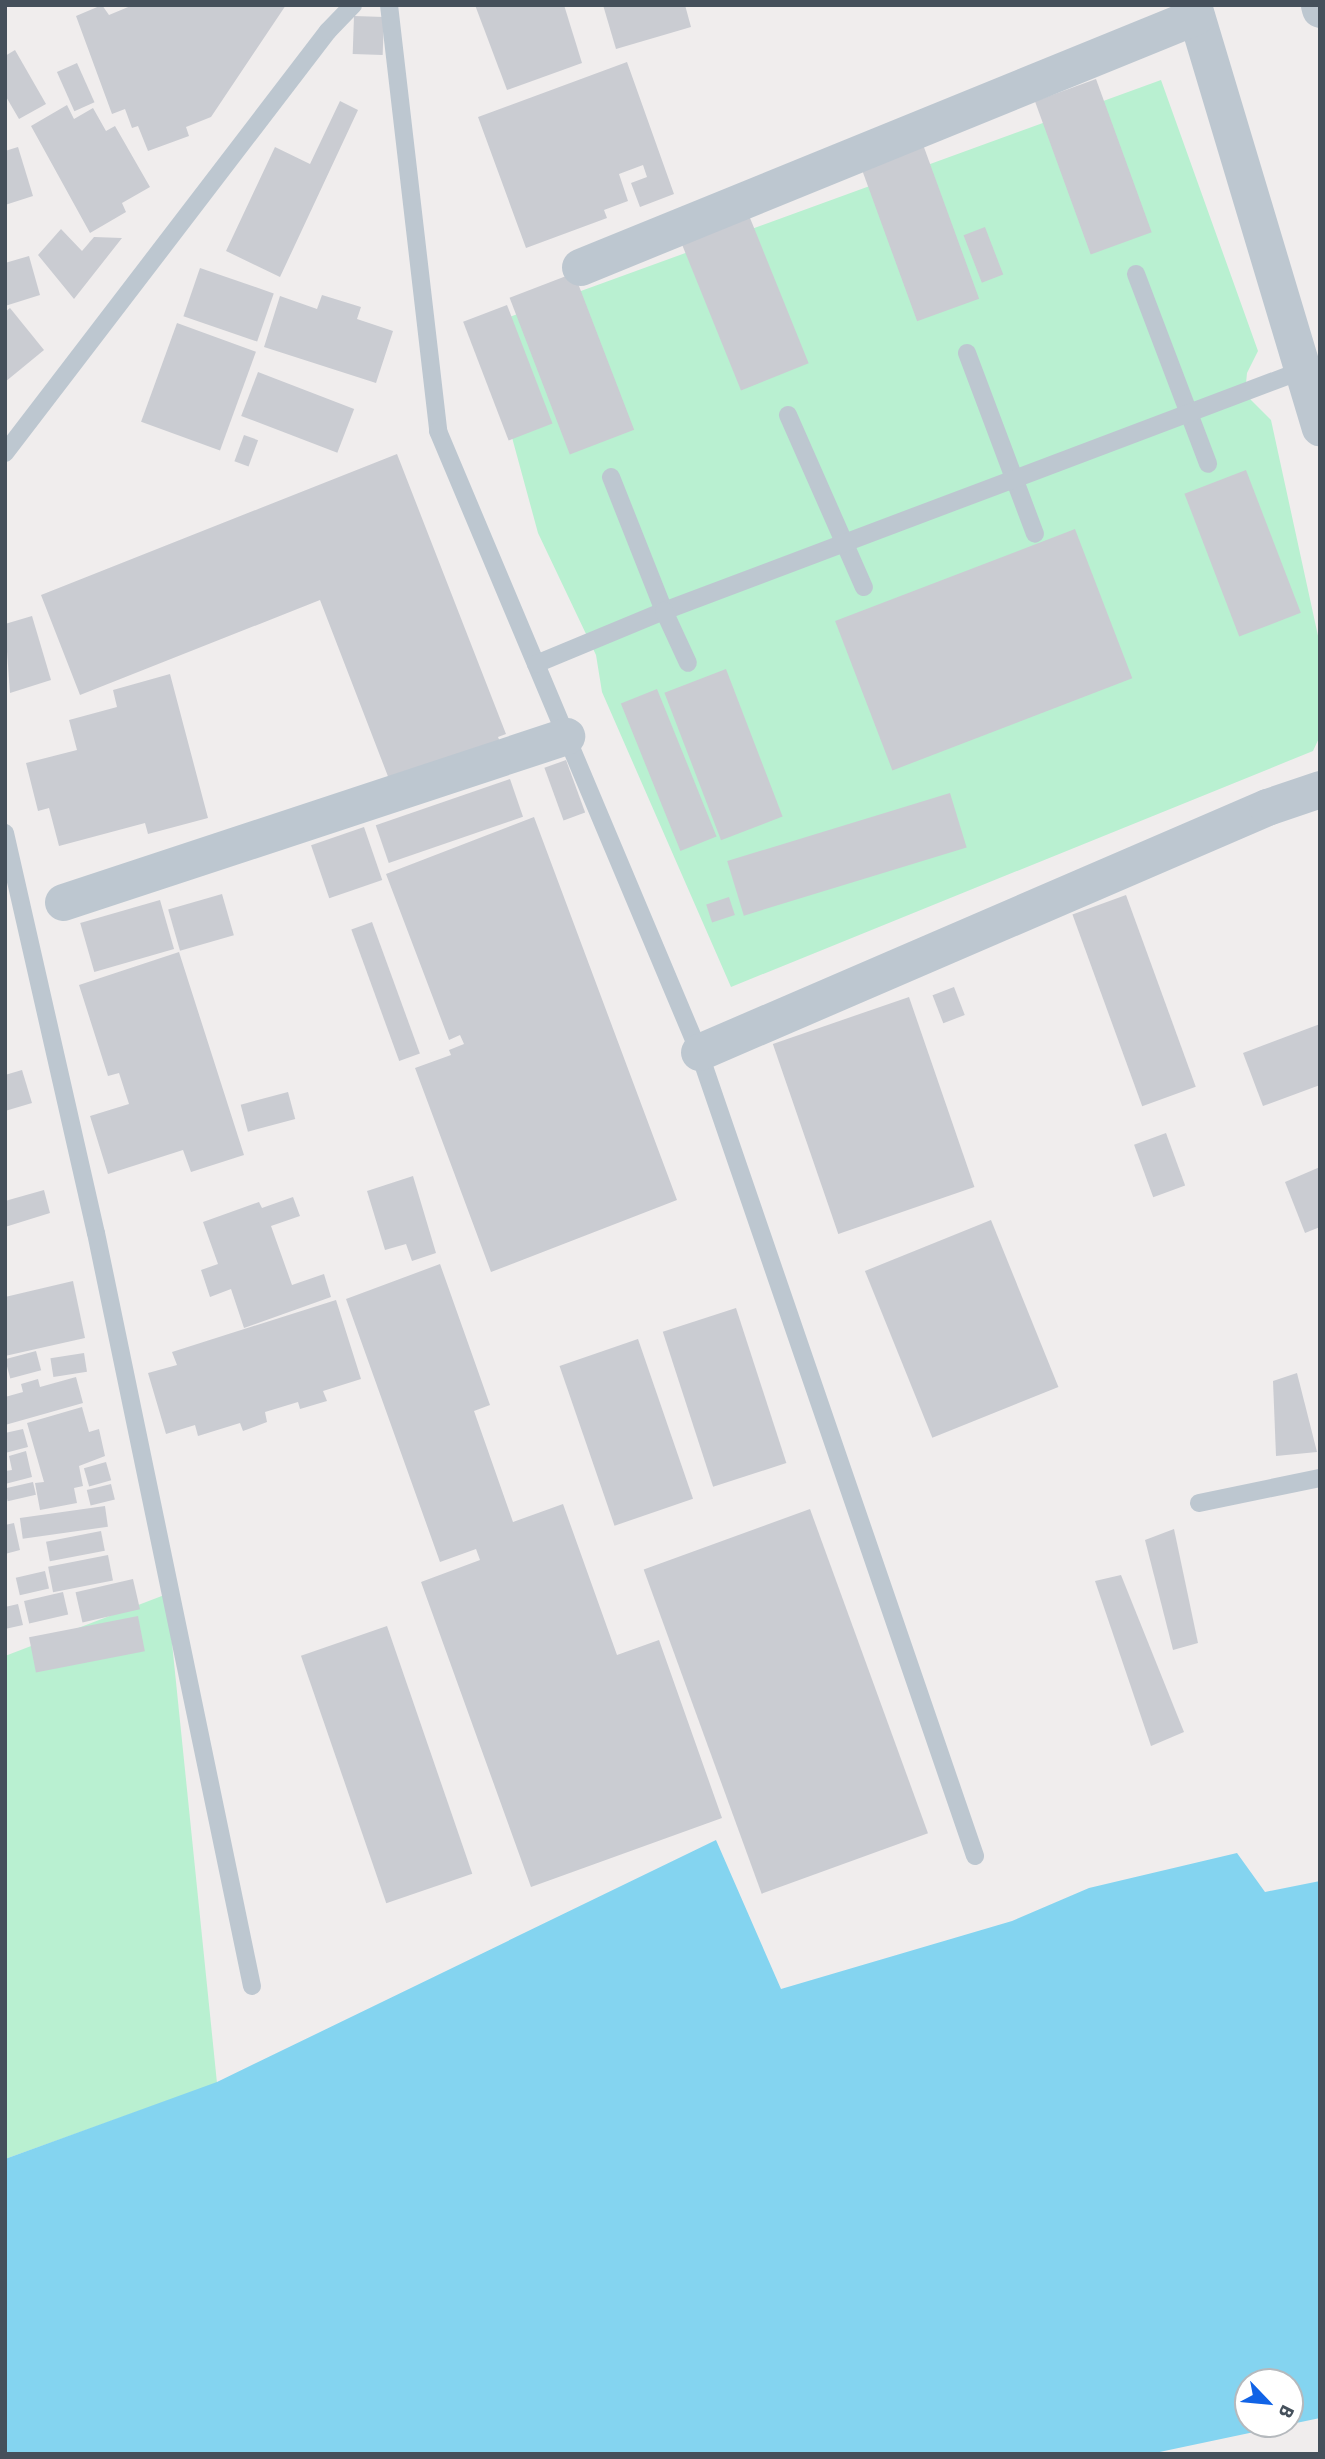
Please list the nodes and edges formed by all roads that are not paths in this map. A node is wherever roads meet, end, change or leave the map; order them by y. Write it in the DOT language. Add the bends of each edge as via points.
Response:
graph roads {
  1 [pos="353,5"];
  2 [pos="389,5"];
  3 [pos="1195,11"];
  4 [pos="580,267"];
  5 [pos="1136,274"];
  6 [pos="967,353"];
  7 [pos="1303,370"];
  8 [pos="1188,413"];
  9 [pos="788,415"];
  10 [pos="1320,426"];
  11 [pos="5,453"];
  12 [pos="1208,464"];
  13 [pos="611,477"];
  14 [pos="1015,478"];
  15 [pos="1035,534"];
  16 [pos="844,543"];
  17 [pos="864,587"];
  18 [pos="664,611"];
  19 [pos="688,663"];
  20 [pos="536,664"];
  21 [pos="566,736"];
  22 [pos="1320,789"];
  23 [pos="5,833"];
  24 [pos="63,902"];
  25 [pos="699,1052"];
  26 [pos="1320,1478"];
  27 [pos="1199,1503"];
  28 [pos="975,1856"];
  29 [pos="252,1986"];
  1 -- 11 [label="lane" via="319,42"];
  2 -- 20 [label="lane" via="438,431"];
  3 -- 4 [label="street"];
  3 -- 7 [label="street"];
  5 -- 8 [label="lane"];
  6 -- 14 [label="lane"];
  7 -- 8 [label="lane"];
  7 -- 10 [label="street"];
  8 -- 12 [label="lane"];
  8 -- 14 [label="lane"];
  9 -- 16 [label="lane"];
  13 -- 18 [label="lane"];
  14 -- 15 [label="lane"];
  14 -- 16 [label="lane"];
  16 -- 17 [label="lane"];
  16 -- 18 [label="lane"];
  18 -- 19 [label="lane"];
  18 -- 20 [label="lane"];
  20 -- 21 [label="lane"];
  21 -- 24 [label="street"];
  21 -- 25 [label="lane"];
  22 -- 25 [label="street" via="1267,807"];
  23 -- 29 [label="lane" via="99,1246"];
  25 -- 28 [label="lane"];
  26 -- 27 [label="lane"];
}
